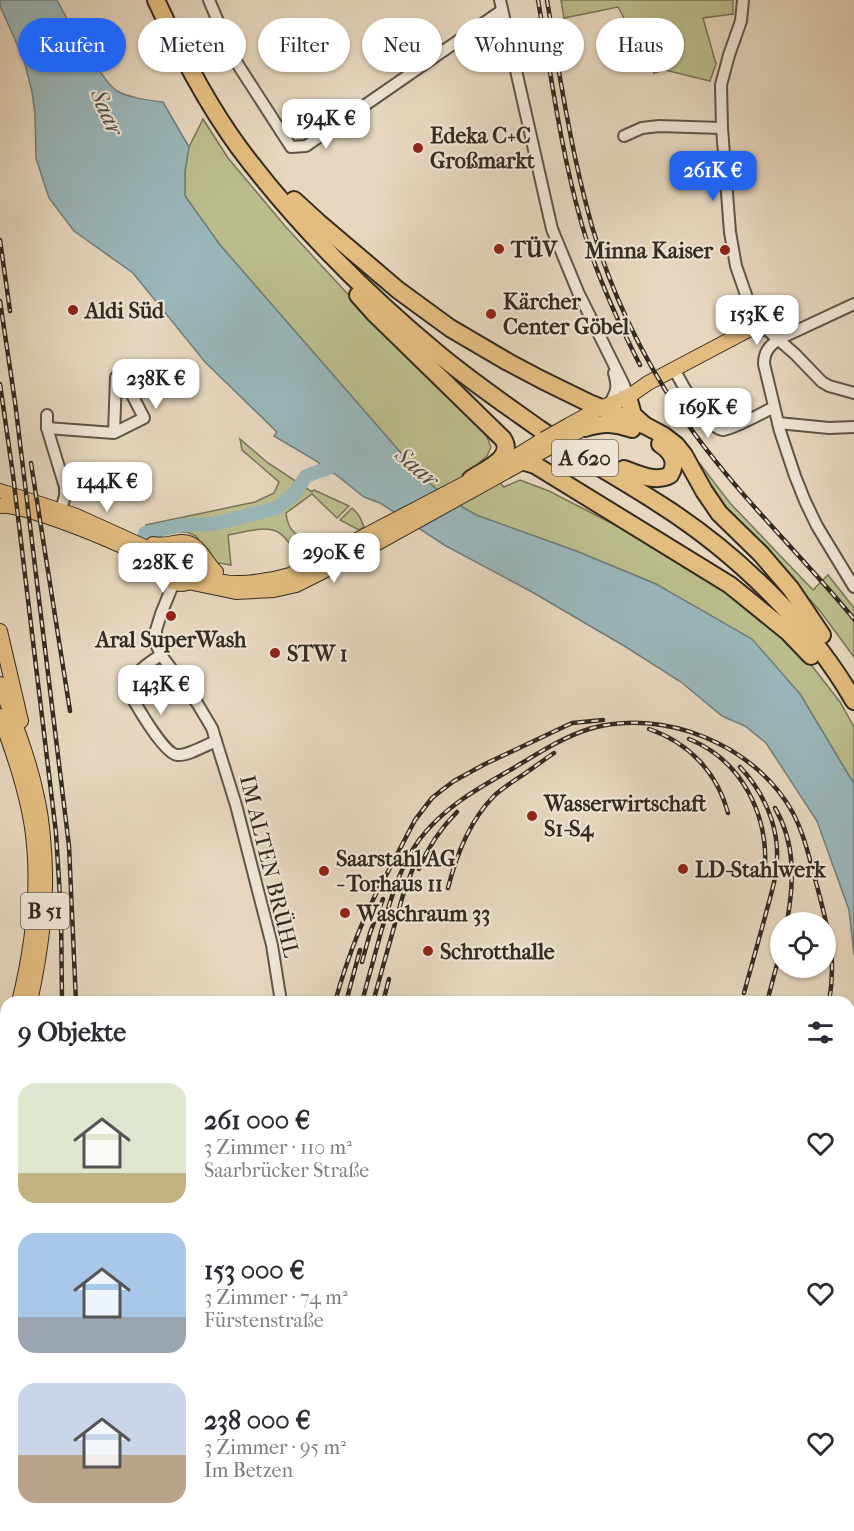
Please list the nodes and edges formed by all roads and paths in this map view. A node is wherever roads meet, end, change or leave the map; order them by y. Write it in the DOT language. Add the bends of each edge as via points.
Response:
graph roads {
  1 [pos="156,0"];
  2 [pos="167,0"];
  3 [pos="209,0"];
  4 [pos="743,0"];
  5 [pos="500,5"];
  6 [pos="722,128"];
  7 [pos="624,136"];
  8 [pos="294,200"];
  9 [pos="303,226"];
  10 [pos="854,304"];
  11 [pos="757,325"];
  12 [pos="779,339"];
  13 [pos="611,361"];
  14 [pos="674,369"];
  15 [pos="854,393"];
  16 [pos="628,397"];
  17 [pos="774,407"];
  18 [pos="608,408"];
  19 [pos="47,416"];
  20 [pos="778,423"];
  21 [pos="644,425"];
  22 [pos="47,428"];
  23 [pos="578,428"];
  24 [pos="854,428"];
  25 [pos="114,433"];
  26 [pos="549,442"];
  27 [pos="525,462"];
  28 [pos="624,469"];
  29 [pos="495,471"];
  30 [pos="471,479"];
  31 [pos="0,491"];
  32 [pos="0,506"];
  33 [pos="61,510"];
  34 [pos="142,546"];
  35 [pos="350,552"];
  36 [pos="166,561"];
  37 [pos="198,565"];
  38 [pos="181,582"];
  39 [pos="238,582"];
  40 [pos="854,587"];
  41 [pos="0,631"];
  42 [pos="822,635"];
  43 [pos="161,655"];
  44 [pos="854,680"];
  45 [pos="0,684"];
  46 [pos="854,700"];
  47 [pos="854,714"];
  48 [pos="0,716"];
  49 [pos="0,724"];
  50 [pos="216,741"];
  51 [pos="9,742"];
  52 [pos="25,753"];
  53 [pos="36,819"];
  54 [pos="20,996"];
  55 [pos="31,996"];
  56 [pos="280,996"];
  1 -- 9 [label="highway, A 620" via="181,53 225,126"];
  2 -- 8 [label="highway, A 620" via="190,48 235,122"];
  3 -- 5 [label="street" via="233,57 291,147 306,146"];
  4 -- 6 [label="street" via="741,21 722,85"];
  5 -- 13 [label="street" via="552,229"];
  6 -- 7 [label="street" via="659,126"];
  6 -- 11 [label="street" via="736,266"];
  8 -- 18 [label="highway" via="398,290 450,328 508,362"];
  8 -- 28 [label="highway, A 620" via="362,272 446,346 552,424"];
  9 -- 29 [label="highway" via="374,313 503,439 505,455"];
  9 -- 46 [label="highway, A 620" via="353,278 437,353 544,432 662,506 732,558 810,639"];
  10 -- 12 [label="street"];
  11 -- 12 [label="street"];
  11 -- 14 [label="main road"];
  12 -- 15 [label="street" via="822,382"];
  12 -- 17 [label="street" via="770,345 764,357"];
  13 -- 16 [label="street"];
  13 -- 18 [label="street" via="617,387"];
  14 -- 16 [label="main road"];
  14 -- 17 [label="street" via="704,416 717,428 724,430"];
  16 -- 18 [label="main road" via="620,410"];
  16 -- 21 [label="highway" via="633,415"];
  17 -- 20 [label="street"];
  18 -- 21 [label="highway"];
  18 -- 23 [label="main road"];
  19 -- 22 [label="street"];
  20 -- 24 [label="street"];
  20 -- 40 [label="street" via="804,501"];
  21 -- 42 [label="highway" via="676,445 719,513 791,589"];
  22 -- 25 [label="street"];
  22 -- 33 [label="street" via="65,487"];
  23 -- 26 [label="main road, bridge"];
  23 -- 28 [label="highway" via="607,423 631,429 663,445 674,459 670,475 663,478"];
  25 -- 25 [label="street" via="144,418 123,377 116,377"];
  26 -- 27 [label="main road"];
  26 -- 29 [label="main road"];
  27 -- 29 [label="main road"];
  27 -- 47 [label="highway" via="730,585 788,632 819,664"];
  28 -- 42 [label="highway, A 620" via="741,551"];
  29 -- 30 [label="highway"];
  29 -- 35 [label="main road"];
  30 -- 35 [label="main road"];
  31 -- 33 [label="main road"];
  32 -- 36 [label="main road" via="57,520 141,555"];
  33 -- 34 [label="main road"];
  34 -- 36 [label="main road"];
  34 -- 39 [label="main road" via="191,544 216,572"];
  35 -- 38 [label="main road" via="296,585 274,590 230,591"];
  35 -- 39 [label="main road" via="270,581"];
  36 -- 37 [label="main road" via="180,550 188,551"];
  36 -- 38 [label="main road" via="166,576"];
  37 -- 38 [label="main road" via="195,576"];
  37 -- 39 [label="main road" via="216,580"];
  38 -- 43 [label="street, IM ALTEN BRÜHL" via="156,630"];
  41 -- 52 [label="main road"];
  42 -- 44 [label="highway, A 620"];
  43 -- 50 [label="street, IM ALTEN BRÜHL" via="197,703"];
  43 -- 50 [label="street" via="138,671 131,686 134,702 166,750 175,755"];
  45 -- 52 [label="main road, B 51"];
  48 -- 51 [label="main road, B 51"];
  49 -- 51 [label="main road"];
  50 -- 56 [label="street, IM ALTEN BRÜHL" via="270,937"];
  51 -- 53 [label="main road, B 51"];
  52 -- 53 [label="main road, B 51" via="36,790"];
  53 -- 54 [label="main road, B 51" via="32,930"];
  53 -- 55 [label="main road, B 51" via="46,871 45,917"];
}
